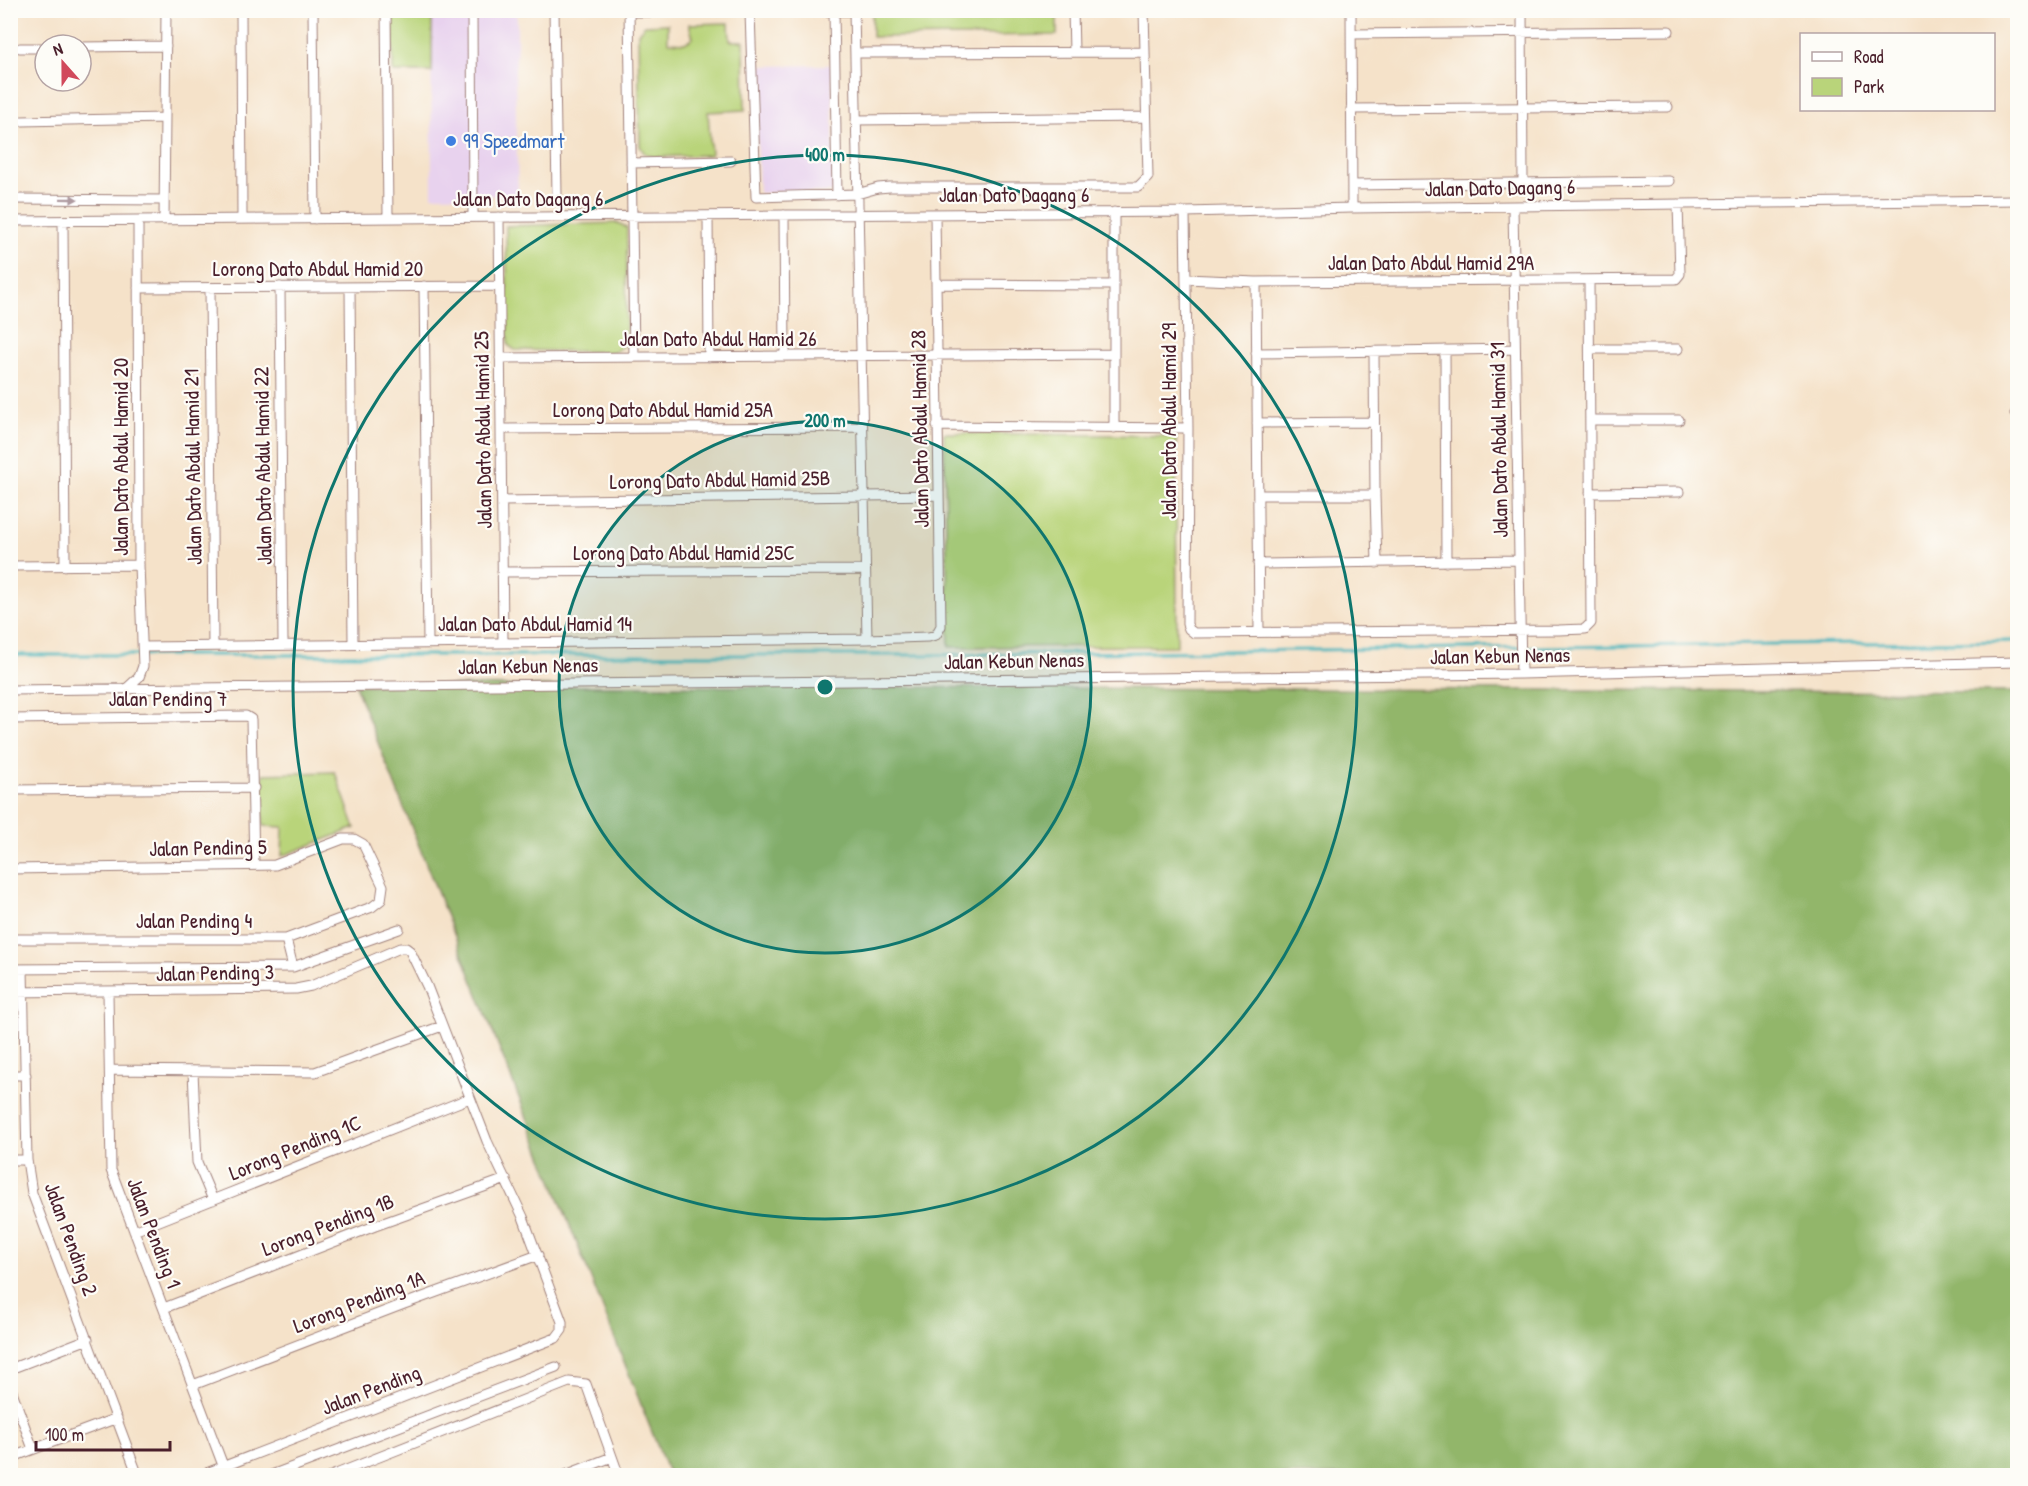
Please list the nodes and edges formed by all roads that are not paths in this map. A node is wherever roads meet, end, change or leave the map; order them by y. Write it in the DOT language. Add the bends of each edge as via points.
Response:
graph roads {
  1 [pos="166,10"];
  2 [pos="241,10"];
  3 [pos="313,10"];
  4 [pos="386,10"];
  5 [pos="472,10"];
  6 [pos="554,10"];
  7 [pos="1074,10"];
  8 [pos="1144,10"];
  9 [pos="1351,10"];
  10 [pos="1522,10"];
  11 [pos="629,11"];
  12 [pos="834,11"];
  13 [pos="854,11"];
  14 [pos="750,12"];
  15 [pos="1669,31"];
  16 [pos="1522,32"];
  17 [pos="1351,34"];
  18 [pos="166,46"];
  19 [pos="93,47"];
  20 [pos="21,48"];
  21 [pos="33,48"];
  22 [pos="1074,52"];
  23 [pos="1144,52"];
  24 [pos="855,53"];
  25 [pos="1523,106"];
  26 [pos="1668,107"];
  27 [pos="1351,109"];
  28 [pos="1145,117"];
  29 [pos="165,118"];
  30 [pos="856,120"];
  31 [pos="22,121"];
  32 [pos="731,161"];
  33 [pos="631,163"];
  34 [pos="1669,181"];
  35 [pos="1523,183"];
  36 [pos="1352,185"];
  37 [pos="857,194"];
  38 [pos="557,195"];
  39 [pos="837,195"];
  40 [pos="10,199"];
  41 [pos="165,200"];
  42 [pos="2018,200"];
  43 [pos="1678,204"];
  44 [pos="1513,206"];
  45 [pos="1352,208"];
  46 [pos="1114,212"];
  47 [pos="1185,212"];
  48 [pos="858,214"];
  49 [pos="935,214"];
  50 [pos="784,215"];
  51 [pos="632,216"];
  52 [pos="708,216"];
  53 [pos="473,217"];
  54 [pos="499,217"];
  55 [pos="388,218"];
  56 [pos="242,219"];
  57 [pos="315,219"];
  58 [pos="63,220"];
  59 [pos="138,220"];
  60 [pos="164,220"];
  61 [pos="10,221"];
  62 [pos="1186,279"];
  63 [pos="1514,280"];
  64 [pos="1589,280"];
  65 [pos="1256,282"];
  66 [pos="936,284"];
  67 [pos="1114,285"];
  68 [pos="424,286"];
  69 [pos="499,286"];
  70 [pos="280,287"];
  71 [pos="350,287"];
  72 [pos="138,288"];
  73 [pos="210,288"];
  74 [pos="1515,349"];
  75 [pos="1590,349"];
  76 [pos="1678,349"];
  77 [pos="1445,350"];
  78 [pos="1374,351"];
  79 [pos="1256,353"];
  80 [pos="1114,354"];
  81 [pos="785,356"];
  82 [pos="937,356"];
  83 [pos="634,357"];
  84 [pos="709,357"];
  85 [pos="861,357"];
  86 [pos="500,358"];
  87 [pos="1590,420"];
  88 [pos="1679,420"];
  89 [pos="1374,422"];
  90 [pos="1257,423"];
  91 [pos="937,426"];
  92 [pos="862,427"];
  93 [pos="1114,428"];
  94 [pos="1188,428"];
  95 [pos="501,429"];
  96 [pos="1679,492"];
  97 [pos="1590,493"];
  98 [pos="938,495"];
  99 [pos="1258,495"];
  100 [pos="1375,495"];
  101 [pos="864,496"];
  102 [pos="502,501"];
  103 [pos="1519,560"];
  104 [pos="1446,562"];
  105 [pos="1377,563"];
  106 [pos="1258,564"];
  107 [pos="139,565"];
  108 [pos="10,566"];
  109 [pos="65,566"];
  110 [pos="865,570"];
  111 [pos="502,572"];
  112 [pos="1520,630"];
  113 [pos="1259,632"];
  114 [pos="928,637"];
  115 [pos="867,639"];
  116 [pos="428,642"];
  117 [pos="503,642"];
  118 [pos="283,644"];
  119 [pos="353,644"];
  120 [pos="213,645"];
  121 [pos="143,647"];
  122 [pos="2018,662"];
  123 [pos="1521,674"];
  124 [pos="127,688"];
  125 [pos="10,690"];
  126 [pos="10,718"];
  127 [pos="254,788"];
  128 [pos="10,790"];
  129 [pos="254,865"];
  130 [pos="10,868"];
  131 [pos="372,907"];
  132 [pos="399,928"];
  133 [pos="10,939"];
  134 [pos="286,939"];
  135 [pos="293,967"];
  136 [pos="10,969"];
  137 [pos="23,969"];
  138 [pos="10,992"];
  139 [pos="24,992"];
  140 [pos="108,992"];
  141 [pos="442,1026"];
  142 [pos="110,1070"];
  143 [pos="193,1071"];
  144 [pos="10,1075"];
  145 [pos="26,1075"];
  146 [pos="470,1098"];
  147 [pos="10,1160"];
  148 [pos="27,1160"];
  149 [pos="506,1179"];
  150 [pos="213,1200"];
  151 [pos="134,1231"];
  152 [pos="538,1255"];
  153 [pos="164,1308"];
  154 [pos="88,1339"];
  155 [pos="556,1367"];
  156 [pos="10,1369"];
  157 [pos="193,1385"];
  158 [pos="10,1386"];
  159 [pos="117,1418"];
  160 [pos="33,1449"];
  161 [pos="612,1456"];
  162 [pos="10,1458"];
  163 [pos="226,1471"];
  164 [pos="138,1476"];
  165 [pos="199,1476"];
  166 [pos="269,1476"];
  167 [pos="332,1476"];
  168 [pos="563,1476"];
  169 [pos="619,1476"];
  1 -- 18 [label="street"];
  2 -- 56 [label="street"];
  3 -- 57 [label="street"];
  4 -- 55 [label="street"];
  5 -- 53 [label="street"];
  6 -- 38 [label="street"];
  7 -- 22 [label="street"];
  8 -- 23 [label="street"];
  9 -- 17 [label="street"];
  10 -- 16 [label="street"];
  11 -- 14 [label="street"];
  11 -- 33 [label="street"];
  12 -- 13 [label="street"];
  12 -- 14 [label="street"];
  12 -- 39 [label="street"];
  13 -- 24 [label="street"];
  14 -- 39 [label="street" via="756,197"];
  15 -- 16 [label="street"];
  16 -- 17 [label="street"];
  16 -- 25 [label="street"];
  17 -- 27 [label="street"];
  18 -- 19 [label="street"];
  18 -- 29 [label="street"];
  20 -- 21 [label="street"];
  22 -- 23 [label="street"];
  22 -- 24 [label="street"];
  23 -- 28 [label="street"];
  24 -- 30 [label="street"];
  25 -- 26 [label="street"];
  25 -- 27 [label="street"];
  25 -- 35 [label="street"];
  27 -- 36 [label="street"];
  28 -- 30 [label="street"];
  28 -- 37 [label="street" via="1148,177 1138,186 890,187"];
  29 -- 31 [label="street"];
  29 -- 41 [label="street"];
  30 -- 37 [label="street"];
  32 -- 33 [label="street"];
  33 -- 51 [label="street"];
  34 -- 35 [label="street"];
  35 -- 36 [label="street"];
  36 -- 45 [label="street"];
  37 -- 39 [label="street"];
  37 -- 48 [label="street"];
  40 -- 41 [label="street, one-way"];
  41 -- 60 [label="street"];
  42 -- 43 [label="street, Jalan Dato Dagang 6"];
  43 -- 44 [label="street, Jalan Dato Dagang 6"];
  43 -- 64 [label="street, Jalan Dato Abdul Hamid 29A" via="1680,274 1676,279"];
  44 -- 45 [label="street, Jalan Dato Dagang 6"];
  44 -- 63 [label="street, Jalan Dato Abdul Hamid 31"];
  45 -- 47 [label="street, Jalan Dato Dagang 6"];
  46 -- 47 [label="street, Jalan Dato Dagang 6"];
  46 -- 49 [label="street, Jalan Dato Dagang 6"];
  46 -- 67 [label="street"];
  47 -- 62 [label="street, Jalan Dato Abdul Hamid 29"];
  48 -- 49 [label="street, Jalan Dato Dagang 6"];
  48 -- 50 [label="street, Jalan Dato Dagang 6"];
  48 -- 85 [label="street"];
  49 -- 66 [label="street, Jalan Dato Abdul Hamid 28"];
  50 -- 52 [label="street, Jalan Dato Dagang 6"];
  50 -- 81 [label="street"];
  51 -- 52 [label="street, Jalan Dato Dagang 6"];
  51 -- 54 [label="street, Jalan Dato Dagang 6"];
  51 -- 83 [label="street"];
  52 -- 84 [label="street"];
  53 -- 54 [label="street, Jalan Dato Dagang 6"];
  53 -- 55 [label="street, Jalan Dato Dagang 6"];
  54 -- 69 [label="street, Jalan Dato Abdul Hamid 25"];
  55 -- 57 [label="street, Jalan Dato Dagang 6"];
  56 -- 57 [label="street, Jalan Dato Dagang 6"];
  56 -- 60 [label="street, Jalan Dato Dagang 6"];
  58 -- 59 [label="street, Jalan Dato Dagang 6"];
  58 -- 61 [label="street, Jalan Dato Dagang 6"];
  58 -- 109 [label="street"];
  59 -- 60 [label="street, Jalan Dato Dagang 6"];
  59 -- 72 [label="street, Jalan Dato Abdul Hamid 20"];
  62 -- 65 [label="street, Jalan Dato Abdul Hamid 29A"];
  62 -- 94 [label="street, Jalan Dato Abdul Hamid 29"];
  63 -- 64 [label="street, Jalan Dato Abdul Hamid 29A"];
  63 -- 65 [label="street, Jalan Dato Abdul Hamid 29A"];
  63 -- 74 [label="street, Jalan Dato Abdul Hamid 31"];
  64 -- 75 [label="street"];
  65 -- 79 [label="street"];
  66 -- 67 [label="street"];
  66 -- 82 [label="street, Jalan Dato Abdul Hamid 28"];
  67 -- 80 [label="street"];
  68 -- 69 [label="street, Lorong Dato Abdul Hamid 20"];
  68 -- 71 [label="street, Lorong Dato Abdul Hamid 20"];
  68 -- 116 [label="street"];
  69 -- 86 [label="street, Jalan Dato Abdul Hamid 25"];
  70 -- 71 [label="street, Lorong Dato Abdul Hamid 20"];
  70 -- 73 [label="street, Lorong Dato Abdul Hamid 20"];
  70 -- 118 [label="street, Jalan Dato Abdul Hamid 22"];
  71 -- 119 [label="street"];
  72 -- 73 [label="street, Lorong Dato Abdul Hamid 20"];
  72 -- 107 [label="street, Jalan Dato Abdul Hamid 20"];
  73 -- 120 [label="street, Jalan Dato Abdul Hamid 21"];
  74 -- 77 [label="street"];
  74 -- 103 [label="street, Jalan Dato Abdul Hamid 31"];
  75 -- 76 [label="street"];
  75 -- 87 [label="street"];
  77 -- 78 [label="street"];
  77 -- 104 [label="street"];
  78 -- 79 [label="street"];
  78 -- 89 [label="street"];
  79 -- 90 [label="street"];
  80 -- 82 [label="street, Jalan Dato Abdul Hamid 26"];
  80 -- 93 [label="street"];
  81 -- 84 [label="street, Jalan Dato Abdul Hamid 26"];
  81 -- 85 [label="street, Jalan Dato Abdul Hamid 26"];
  82 -- 85 [label="street, Jalan Dato Abdul Hamid 26"];
  82 -- 91 [label="street, Jalan Dato Abdul Hamid 28"];
  83 -- 84 [label="street, Jalan Dato Abdul Hamid 26"];
  83 -- 86 [label="street, Jalan Dato Abdul Hamid 26"];
  85 -- 92 [label="street"];
  86 -- 95 [label="street, Jalan Dato Abdul Hamid 25"];
  87 -- 88 [label="street"];
  87 -- 97 [label="street"];
  89 -- 90 [label="street"];
  89 -- 100 [label="street"];
  90 -- 99 [label="street"];
  91 -- 93 [label="street"];
  91 -- 98 [label="street, Jalan Dato Abdul Hamid 28"];
  92 -- 95 [label="street, Lorong Dato Abdul Hamid 25A"];
  92 -- 101 [label="street"];
  93 -- 94 [label="street"];
  94 -- 113 [label="street, Jalan Dato Abdul Hamid 29" via="1187,624 1194,633"];
  95 -- 102 [label="street, Jalan Dato Abdul Hamid 25"];
  96 -- 97 [label="street"];
  97 -- 112 [label="street" via="1588,627"];
  98 -- 101 [label="street, Lorong Dato Abdul Hamid 25B"];
  98 -- 114 [label="street, Jalan Dato Abdul Hamid 28" via="941,626 936,635"];
  99 -- 100 [label="street"];
  99 -- 106 [label="street"];
  100 -- 105 [label="street"];
  101 -- 102 [label="street, Lorong Dato Abdul Hamid 25B"];
  101 -- 110 [label="street"];
  102 -- 111 [label="street, Jalan Dato Abdul Hamid 25"];
  103 -- 104 [label="street"];
  103 -- 112 [label="street, Jalan Dato Abdul Hamid 31"];
  104 -- 105 [label="street"];
  105 -- 106 [label="street"];
  106 -- 113 [label="street"];
  107 -- 109 [label="street"];
  107 -- 121 [label="street, Jalan Dato Abdul Hamid 20"];
  108 -- 109 [label="street"];
  110 -- 111 [label="street, Lorong Dato Abdul Hamid 25C"];
  110 -- 115 [label="street"];
  111 -- 117 [label="street, Jalan Dato Abdul Hamid 25"];
  112 -- 113 [label="street"];
  112 -- 123 [label="street, Jalan Dato Abdul Hamid 31"];
  114 -- 115 [label="street, Jalan Dato Abdul Hamid 14"];
  115 -- 117 [label="street, Jalan Dato Abdul Hamid 14"];
  116 -- 117 [label="street, Jalan Dato Abdul Hamid 14"];
  116 -- 119 [label="street, Jalan Dato Abdul Hamid 14"];
  118 -- 119 [label="street, Jalan Dato Abdul Hamid 14"];
  118 -- 120 [label="street, Jalan Dato Abdul Hamid 14"];
  120 -- 121 [label="street, Jalan Dato Abdul Hamid 14"];
  121 -- 124 [label="street, Jalan Dato Abdul Hamid 20" via="141,673"];
  122 -- 123 [label="street, Jalan Kebun Nenas"];
  123 -- 124 [label="street, Jalan Kebun Nenas"];
  124 -- 125 [label="street, Jalan Kebun Nenas"];
  126 -- 127 [label="street, Jalan Pending 7" via="246,716 252,723"];
  127 -- 128 [label="street"];
  127 -- 129 [label="street, Jalan Pending 7"];
  129 -- 130 [label="street, Jalan Pending 5"];
  129 -- 131 [label="street, Jalan Pending 5" via="275,865 336,840 354,839 363,844 383,886 381,900"];
  131 -- 134 [label="street, Jalan Pending 4"];
  132 -- 135 [label="street"];
  133 -- 134 [label="street, Jalan Pending 4"];
  134 -- 135 [label="street"];
  135 -- 137 [label="street"];
  136 -- 137 [label="street"];
  137 -- 139 [label="street, Jalan Pending 2"];
  138 -- 139 [label="street, Jalan Pending 3"];
  139 -- 140 [label="street, Jalan Pending 3"];
  139 -- 145 [label="street, Jalan Pending 2"];
  140 -- 141 [label="street, Jalan Pending 3" via="296,989 406,948"];
  140 -- 142 [label="street, Jalan Pending 1"];
  141 -- 143 [label="street" via="315,1072"];
  141 -- 146 [label="street"];
  142 -- 143 [label="street"];
  142 -- 151 [label="street, Jalan Pending 1" via="111,1170"];
  143 -- 150 [label="street" via="197,1162"];
  144 -- 145 [label="street"];
  145 -- 148 [label="street, Jalan Pending 2"];
  146 -- 149 [label="street"];
  146 -- 150 [label="street, Lorong Pending 1C"];
  147 -- 148 [label="street"];
  148 -- 154 [label="street, Jalan Pending 2" via="33,1193"];
  149 -- 152 [label="street"];
  149 -- 153 [label="street, Lorong Pending 1B"];
  150 -- 151 [label="street, Lorong Pending 1C"];
  151 -- 153 [label="street, Jalan Pending 1"];
  152 -- 157 [label="street, Lorong Pending 1A"];
  152 -- 163 [label="street, Jalan Pending" via="562,1322 556,1338"];
  153 -- 157 [label="street, Jalan Pending 1"];
  154 -- 156 [label="street"];
  154 -- 159 [label="street, Jalan Pending 2"];
  155 -- 166 [label="street"];
  157 -- 163 [label="street, Jalan Pending 1"];
  158 -- 160 [label="street"];
  159 -- 160 [label="street"];
  159 -- 164 [label="street, Jalan Pending 2"];
  160 -- 162 [label="street"];
  161 -- 167 [label="street" via="586,1384 569,1382"];
  161 -- 168 [label="street"];
  161 -- 169 [label="street"];
  163 -- 165 [label="street, Jalan Pending"];
}
